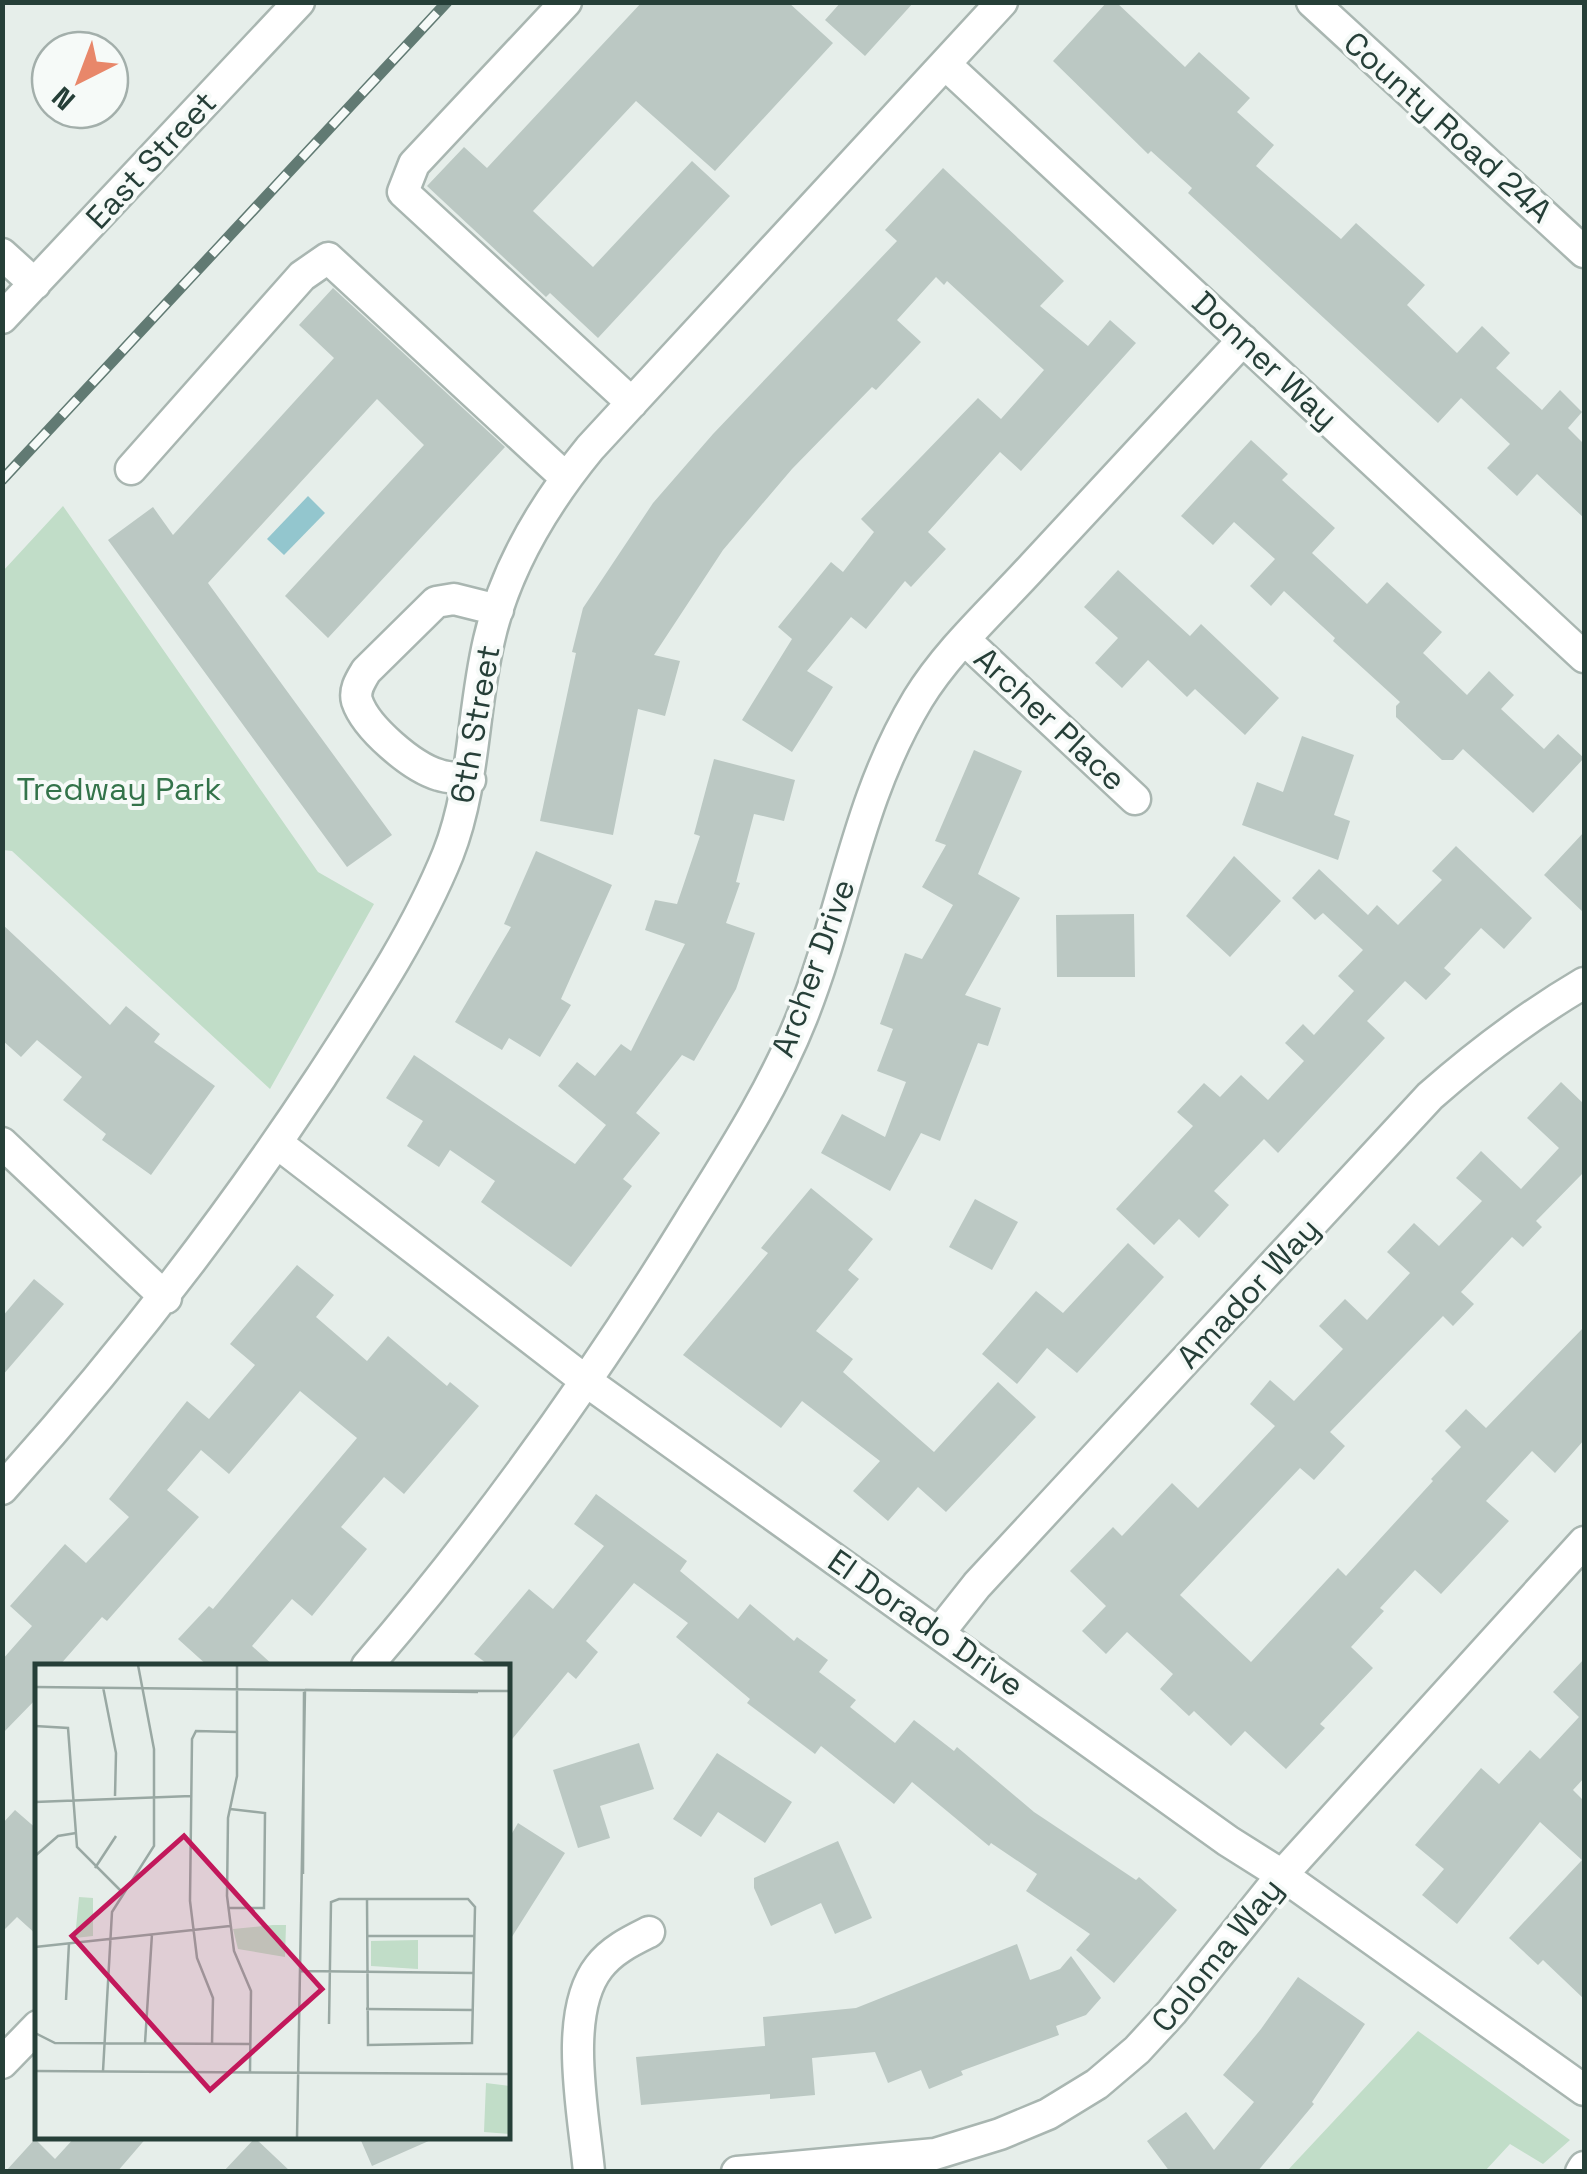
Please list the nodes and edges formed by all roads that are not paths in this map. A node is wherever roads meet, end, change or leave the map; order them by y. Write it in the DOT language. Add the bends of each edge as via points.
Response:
graph roads {
  1 [pos="300,2"];
  2 [pos="566,2"];
  3 [pos="1002,2"];
  4 [pos="1312,2"];
  5 [pos="944,64"];
  6 [pos="1584,252"];
  7 [pos="2,254"];
  8 [pos="34,284"];
  9 [pos="2,318"];
  10 [pos="1243,340"];
  11 [pos="632,403"];
  12 [pos="130,469"];
  13 [pos="566,478"];
  14 [pos="498,610"];
  15 [pos="966,640"];
  16 [pos="1584,657"];
  17 [pos="470,780"];
  18 [pos="1135,799"];
  19 [pos="1584,983"];
  20 [pos="2,1143"];
  21 [pos="278,1143"];
  22 [pos="166,1298"];
  23 [pos="586,1381"];
  24 [pos="2,1489"];
  25 [pos="1584,1542"];
  26 [pos="939,1632"];
  27 [pos="369,1664"];
  28 [pos="1282,1875"];
  29 [pos="650,1932"];
  30 [pos="35,2029"];
  31 [pos="2,2063"];
  32 [pos="1584,2090"];
  33 [pos="881,2165"];
  34 [pos="590,2172"];
  35 [pos="737,2172"];
  1 -- 8 [label="street, East Street"];
  2 -- 11 [label="street" via="414,164 403,192"];
  3 -- 5 [label="street, 6th Street"];
  4 -- 6 [label="street, County Road 24A"];
  5 -- 10 [label="street, Donner Way"];
  5 -- 11 [label="street, 6th Street"];
  7 -- 8 [label="street"];
  8 -- 9 [label="street, East Street"];
  10 -- 15 [label="street, Archer Drive"];
  10 -- 16 [label="street, Donner Way"];
  11 -- 13 [label="street, 6th Street"];
  12 -- 13 [label="street" via="302,276 328,258"];
  13 -- 14 [label="street, 6th Street" via="533,530"];
  14 -- 17 [label="street, 6th Street"];
  14 -- 17 [label="street" via="454,599 436,602 358,684 365,716 398,751 438,775"];
  15 -- 18 [label="street, Archer Place"];
  15 -- 23 [label="street, Archer Drive" via="921,694 895,740 861,821 802,1018 751,1122"];
  17 -- 21 [label="street, 6th Street" via="449,852 421,914"];
  19 -- 26 [label="street, Amador Way" via="1508,1032 1430,1096"];
  20 -- 22 [label="street"];
  21 -- 22 [label="street, 6th Street"];
  21 -- 23 [label="street, El Dorado Drive"];
  22 -- 24 [label="street, 6th Street"];
  23 -- 26 [label="street, El Dorado Drive"];
  23 -- 27 [label="street, Archer Drive"];
  25 -- 28 [label="street, Coloma Way"];
  26 -- 28 [label="street, El Dorado Drive"];
  28 -- 32 [label="street, El Dorado Drive"];
  28 -- 33 [label="street, Coloma Way" via="1172,2012 1097,2084 1000,2134"];
  29 -- 34 [label="street" via="598,1968 584,1997 578,2032"];
  30 -- 31 [label="street"];
  33 -- 35 [label="street, Coloma Way"];
}
